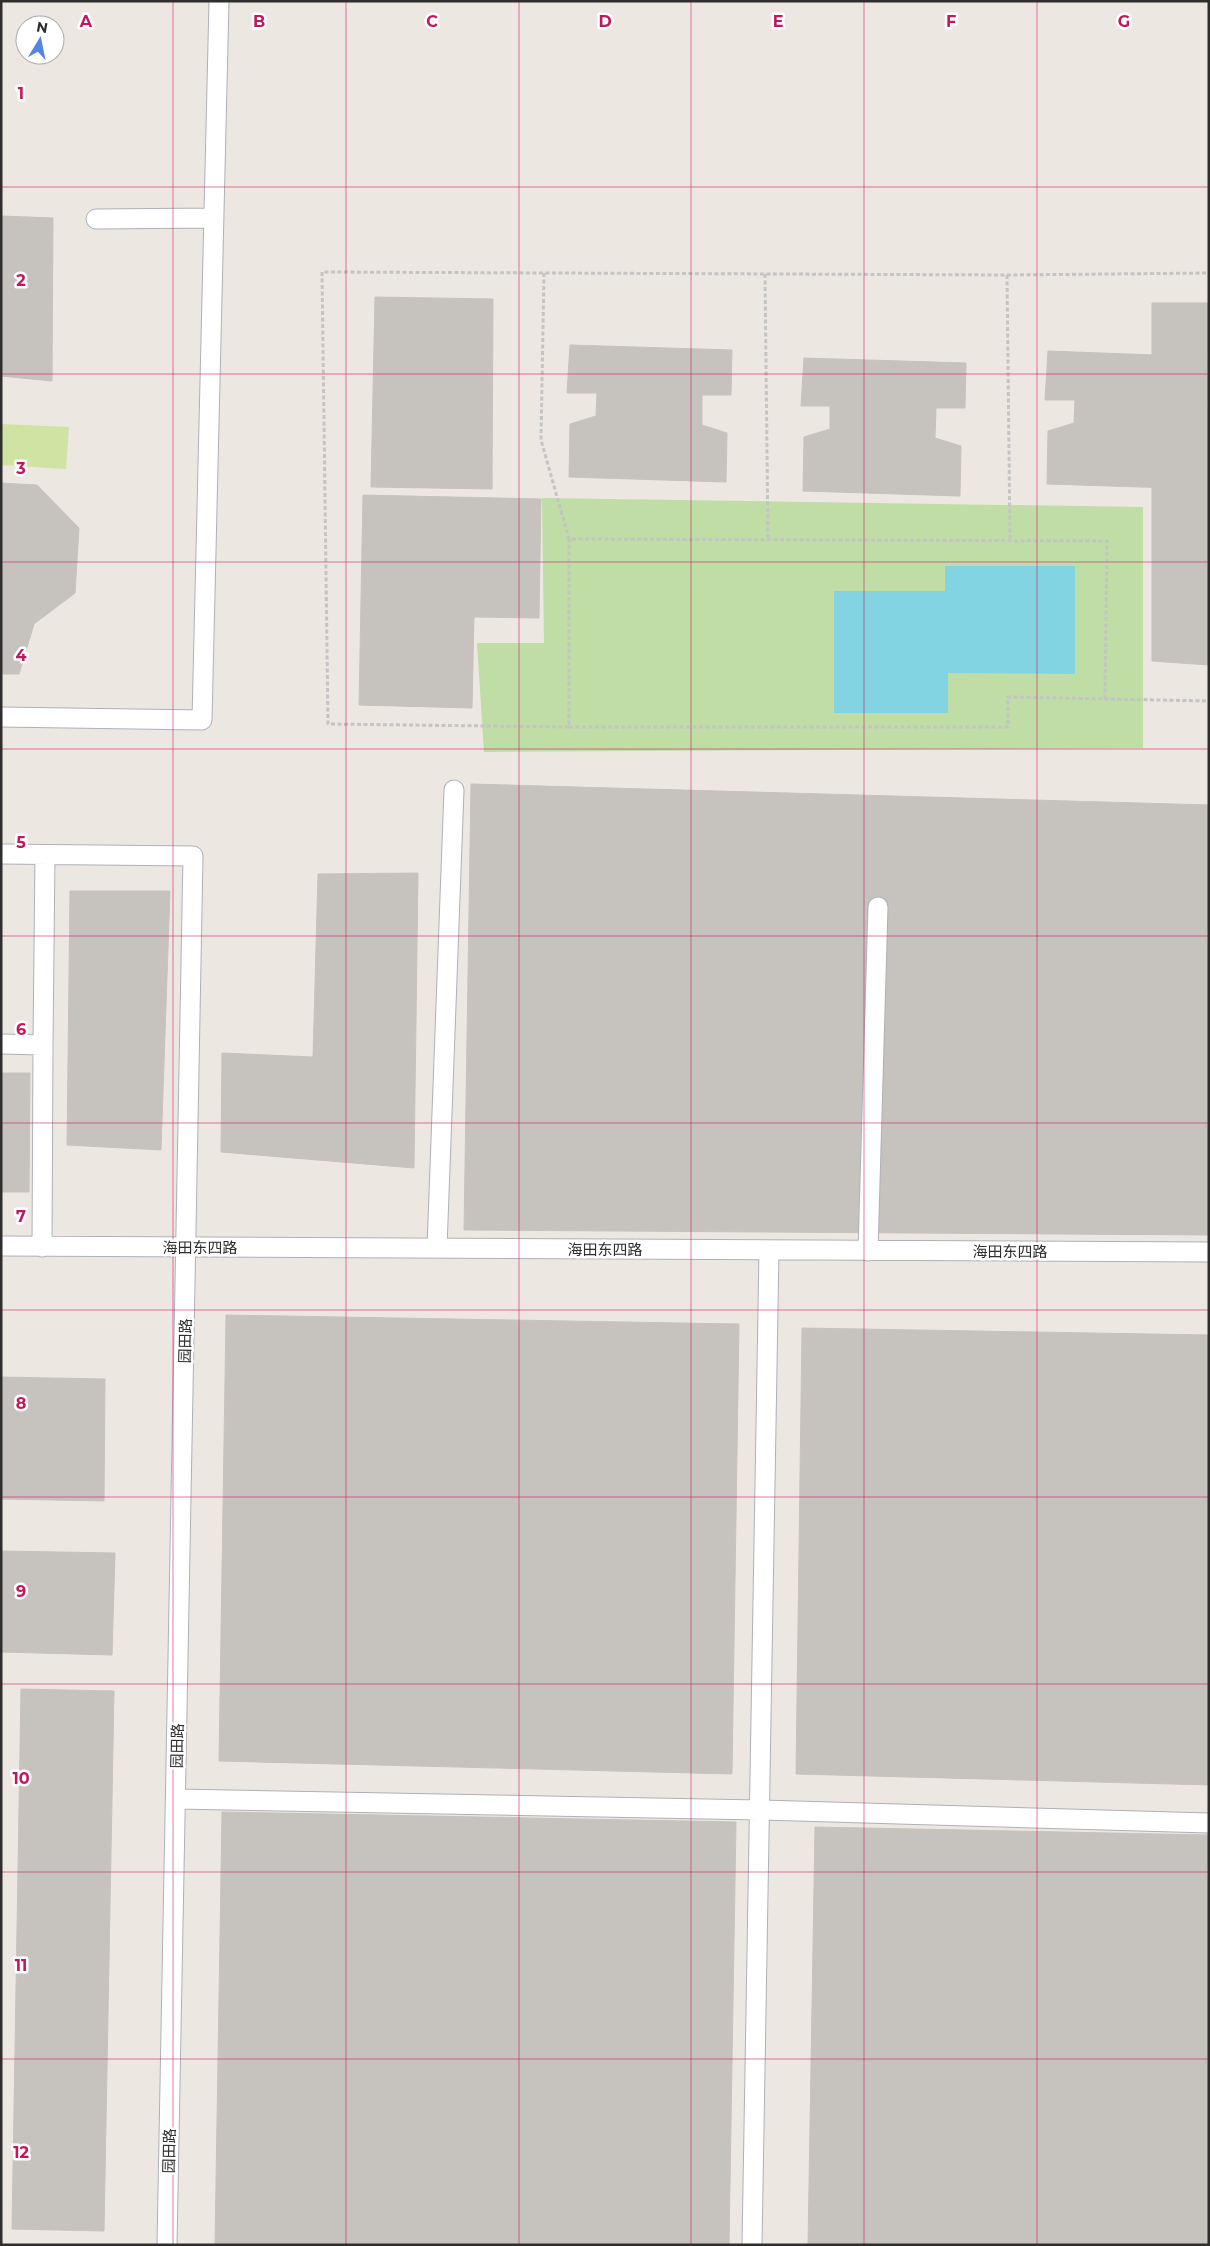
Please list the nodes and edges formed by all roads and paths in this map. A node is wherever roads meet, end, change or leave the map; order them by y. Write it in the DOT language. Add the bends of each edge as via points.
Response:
graph roads {
  1 [pos="219,1"];
  2 [pos="214,218"];
  3 [pos="96,219"];
  4 [pos="544,273"];
  5 [pos="1209,273"];
  6 [pos="765,274"];
  7 [pos="1007,275"];
  8 [pos="569,539"];
  9 [pos="768,540"];
  10 [pos="1010,541"];
  11 [pos="1105,700"];
  12 [pos="1209,700"];
  13 [pos="1,717"];
  14 [pos="569,727"];
  15 [pos="454,790"];
  16 [pos="1,854"];
  17 [pos="45,855"];
  18 [pos="878,907"];
  19 [pos="1,1044"];
  20 [pos="43,1046"];
  21 [pos="1,1246"];
  22 [pos="42,1246"];
  23 [pos="187,1247"];
  24 [pos="437,1248"];
  25 [pos="769,1250"];
  26 [pos="868,1251"];
  27 [pos="1209,1252"];
  28 [pos="176,1799"];
  29 [pos="759,1810"];
  30 [pos="1209,1823"];
  31 [pos="167,2245"];
  32 [pos="752,2245"];
  1 -- 2 [label="lane"];
  2 -- 3 [label="lane"];
  2 -- 13 [label="lane" via="202,720"];
  4 -- 6 [label="path"];
  4 -- 8 [label="path" via="541,440"];
  4 -- 14 [label="path" via="322,272 328,724"];
  5 -- 7 [label="path"];
  6 -- 7 [label="path"];
  6 -- 9 [label="path"];
  7 -- 10 [label="path"];
  8 -- 9 [label="path"];
  8 -- 14 [label="path"];
  9 -- 10 [label="path"];
  10 -- 11 [label="path" via="1107,542"];
  11 -- 12 [label="path"];
  11 -- 14 [label="path" via="1008,697 1008,727"];
  15 -- 24 [label="lane"];
  16 -- 17 [label="lane"];
  17 -- 20 [label="lane"];
  17 -- 23 [label="lane, 园田路" via="193,856"];
  18 -- 26 [label="lane"];
  19 -- 20 [label="lane"];
  20 -- 22 [label="lane"];
  21 -- 22 [label="lane, 海田东四路"];
  22 -- 23 [label="lane, 海田东四路"];
  23 -- 24 [label="lane, 海田东四路"];
  23 -- 28 [label="lane, 园田路"];
  24 -- 25 [label="lane, 海田东四路"];
  25 -- 26 [label="lane, 海田东四路"];
  25 -- 29 [label="lane"];
  26 -- 27 [label="lane, 海田东四路"];
  28 -- 29 [label="lane"];
  28 -- 31 [label="lane, 园田路"];
  29 -- 30 [label="lane"];
  29 -- 32 [label="lane"];
}
